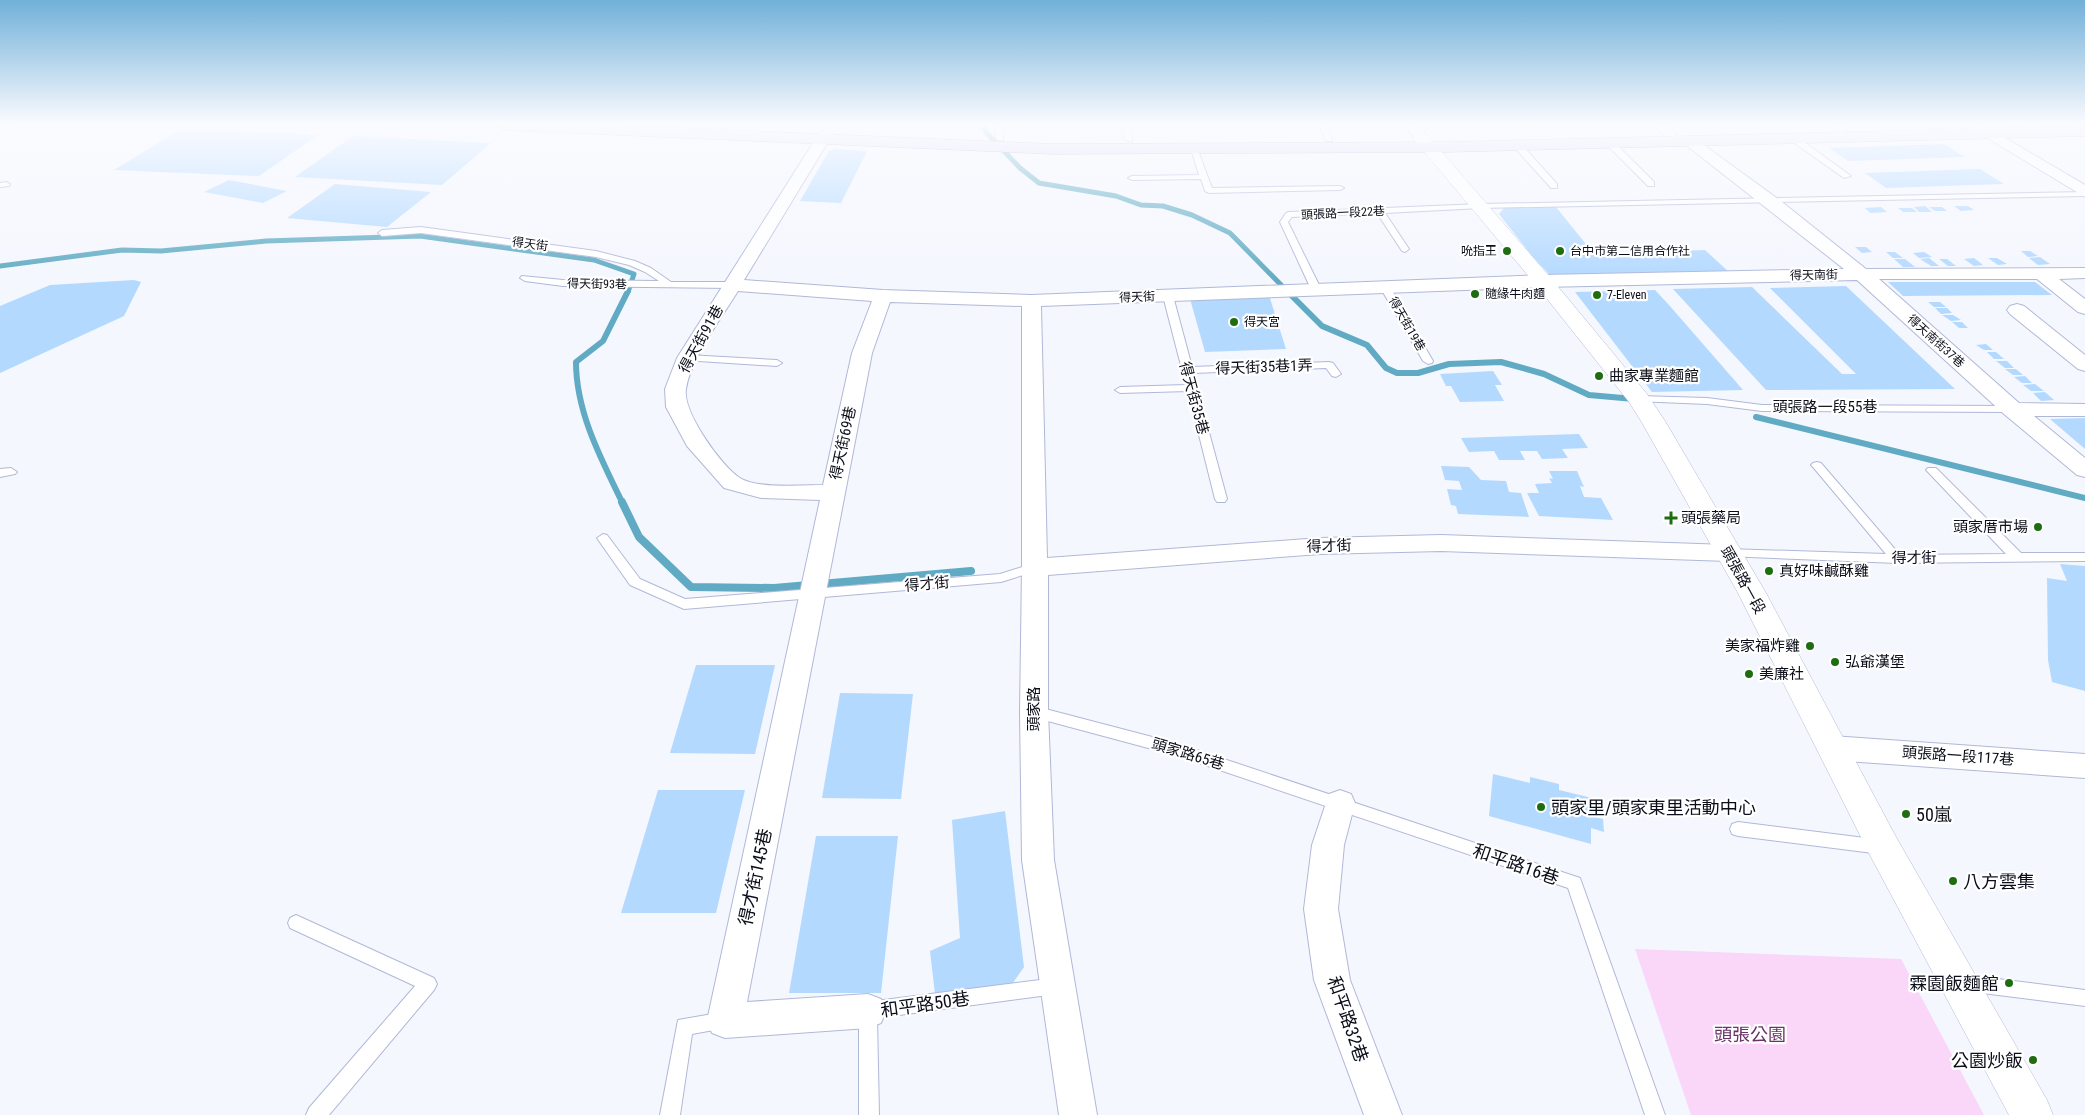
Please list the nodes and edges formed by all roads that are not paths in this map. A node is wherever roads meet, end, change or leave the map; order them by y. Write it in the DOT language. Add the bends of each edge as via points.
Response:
graph roads {
  1 [pos="799,177"];
  2 [pos="1167,177"];
  3 [pos="1204,177"];
  4 [pos="1455,177"];
  5 [pos="1546,177"];
  6 [pos="1644,177"];
  7 [pos="1739,177"];
  8 [pos="2059,177"];
  9 [pos="1132,178"];
  10 [pos="1651,184"];
  11 [pos="1554,186"];
  12 [pos="1340,188"];
  13 [pos="2085,193"];
  14 [pos="1770,199"];
  15 [pos="1480,206"];
  16 [pos="1380,211"];
  17 [pos="382,233"];
  18 [pos="1405,249"];
  19 [pos="2041,273"];
  20 [pos="2085,273"];
  21 [pos="1861,274"];
  22 [pos="525,278"];
  23 [pos="1544,281"];
  24 [pos="670,285"];
  25 [pos="731,285"];
  26 [pos="1385,287"];
  27 [pos="1316,289"];
  28 [pos="883,296"];
  29 [pos="1168,296"];
  30 [pos="1030,301"];
  31 [pos="2085,308"];
  32 [pos="2017,310"];
  33 [pos="687,358"];
  34 [pos="1428,361"];
  35 [pos="777,362"];
  36 [pos="2085,365"];
  37 [pos="1187,370"];
  38 [pos="1336,374"];
  39 [pos="1192,388"];
  40 [pos="1120,390"];
  41 [pos="1639,399"];
  42 [pos="2012,409"];
  43 [pos="2085,410"];
  44 [pos="1817,465"];
  45 [pos="1932,470"];
  46 [pos="2085,470"];
  47 [pos="832,493"];
  48 [pos="1221,499"];
  49 [pos="603,538"];
  50 [pos="1728,552"];
  51 [pos="2017,557"];
  52 [pos="2085,557"];
  53 [pos="1897,559"];
  54 [pos="1035,567"];
  55 [pos="814,593"];
  56 [pos="1034,712"];
  57 [pos="1832,748"];
  58 [pos="2085,766"];
  59 [pos="1340,803"];
  60 [pos="1738,829"];
  61 [pos="1884,848"];
  62 [pos="296,923"];
  63 [pos="1957,982"];
  64 [pos="1056,986"];
  65 [pos="2085,998"];
  66 [pos="868,1011"];
  67 [pos="725,1021"];
  68 [pos="316,1115"];
  69 [pos="670,1115"];
  70 [pos="869,1115"];
  71 [pos="1078,1115"];
  72 [pos="1383,1115"];
  73 [pos="1655,1115"];
  74 [pos="2032,1115"];
  1 -- 25 [label="street, 得天街91巷"];
  2 -- 9 [label="lane"];
  3 -- 12 [label="lane" via="1209,191"];
  4 -- 15 [label="street, 頭張路一段"];
  5 -- 11 [label="lane"];
  6 -- 10 [label="lane"];
  7 -- 14 [label="street, 得天南街37巷"];
  8 -- 13 [label="street"];
  13 -- 14 [label="lane, 頭張路一段22巷"];
  14 -- 15 [label="lane, 頭張路一段22巷"];
  14 -- 21 [label="street, 得天南街37巷"];
  15 -- 16 [label="lane, 頭張路一段22巷"];
  15 -- 23 [label="street, 頭張路一段"];
  16 -- 18 [label="lane"];
  16 -- 27 [label="lane, 頭張路一段22巷" via="1290,215 1284,222"];
  17 -- 24 [label="lane, 得天街" via="421,230 596,254 632,263"];
  19 -- 20 [label="street, 得天南街"];
  19 -- 21 [label="street, 得天南街"];
  19 -- 31 [label="street"];
  21 -- 23 [label="street, 得天南街"];
  21 -- 42 [label="street, 得天南街37巷"];
  22 -- 24 [label="lane, 得天街93巷" via="563,283"];
  23 -- 26 [label="street, 得天街"];
  23 -- 41 [label="street, 頭張路一段"];
  24 -- 25 [label="lane, 得天街93巷"];
  25 -- 28 [label="street, 得天街"];
  25 -- 33 [label="street, 得天街91巷"];
  26 -- 27 [label="street, 得天街"];
  26 -- 34 [label="lane, 得天街19巷"];
  27 -- 29 [label="street, 得天街"];
  28 -- 30 [label="street, 得天街"];
  28 -- 47 [label="street, 得天街69巷" via="862,353"];
  29 -- 30 [label="street, 得天街"];
  29 -- 37 [label="lane, 得天街35巷"];
  30 -- 54 [label="street, 頭家路"];
  32 -- 36 [label="street"];
  33 -- 35 [label="lane"];
  33 -- 47 [label="street, 得天街91巷" via="675,389 677,407 698,446 732,483 761,491"];
  37 -- 38 [label="lane, 得天街35巷1弄" via="1329,365"];
  37 -- 39 [label="lane, 得天街35巷"];
  39 -- 40 [label="lane"];
  39 -- 48 [label="lane, 得天街35巷"];
  41 -- 42 [label="lane, 頭張路一段55巷" via="1708,401 1762,408"];
  41 -- 50 [label="street, 頭張路一段"];
  42 -- 43 [label="street"];
  42 -- 46 [label="street, 得天南街37巷"];
  44 -- 53 [label="lane"];
  45 -- 51 [label="lane"];
  47 -- 55 [label="street, 得天街69巷"];
  49 -- 55 [label="lane, 得才街" via="635,582 684,604"];
  50 -- 53 [label="lane, 得才街"];
  50 -- 54 [label="street, 得才街" via="1441,543 1320,546"];
  50 -- 57 [label="street, 頭張路一段"];
  51 -- 52 [label="lane, 得才街"];
  51 -- 53 [label="lane, 得才街"];
  54 -- 55 [label="lane, 得才街" via="1001,578"];
  54 -- 56 [label="street, 頭家路"];
  55 -- 67 [label="street, 得才街145巷"];
  56 -- 59 [label="lane, 頭家路65巷" via="1179,750"];
  56 -- 64 [label="street, 頭家路" via="1038,860"];
  57 -- 58 [label="street, 頭張路一段117巷"];
  57 -- 61 [label="street, 頭張路一段"];
  59 -- 72 [label="street, 和平路32巷" via="1328,845 1321,909 1332,980"];
  59 -- 73 [label="lane, 和平路16巷" via="1574,884"];
  60 -- 61 [label="lane"];
  61 -- 63 [label="street, 頭張路一段"];
  62 -- 68 [label="lane" via="428,984"];
  63 -- 65 [label="lane"];
  63 -- 74 [label="street, 頭張路一段"];
  64 -- 66 [label="lane, 和平路50巷"];
  64 -- 71 [label="street, 頭家路"];
  66 -- 67 [label="street"];
  66 -- 70 [label="lane, 和平路50巷"];
  67 -- 69 [label="lane" via="684,1026"];
}
